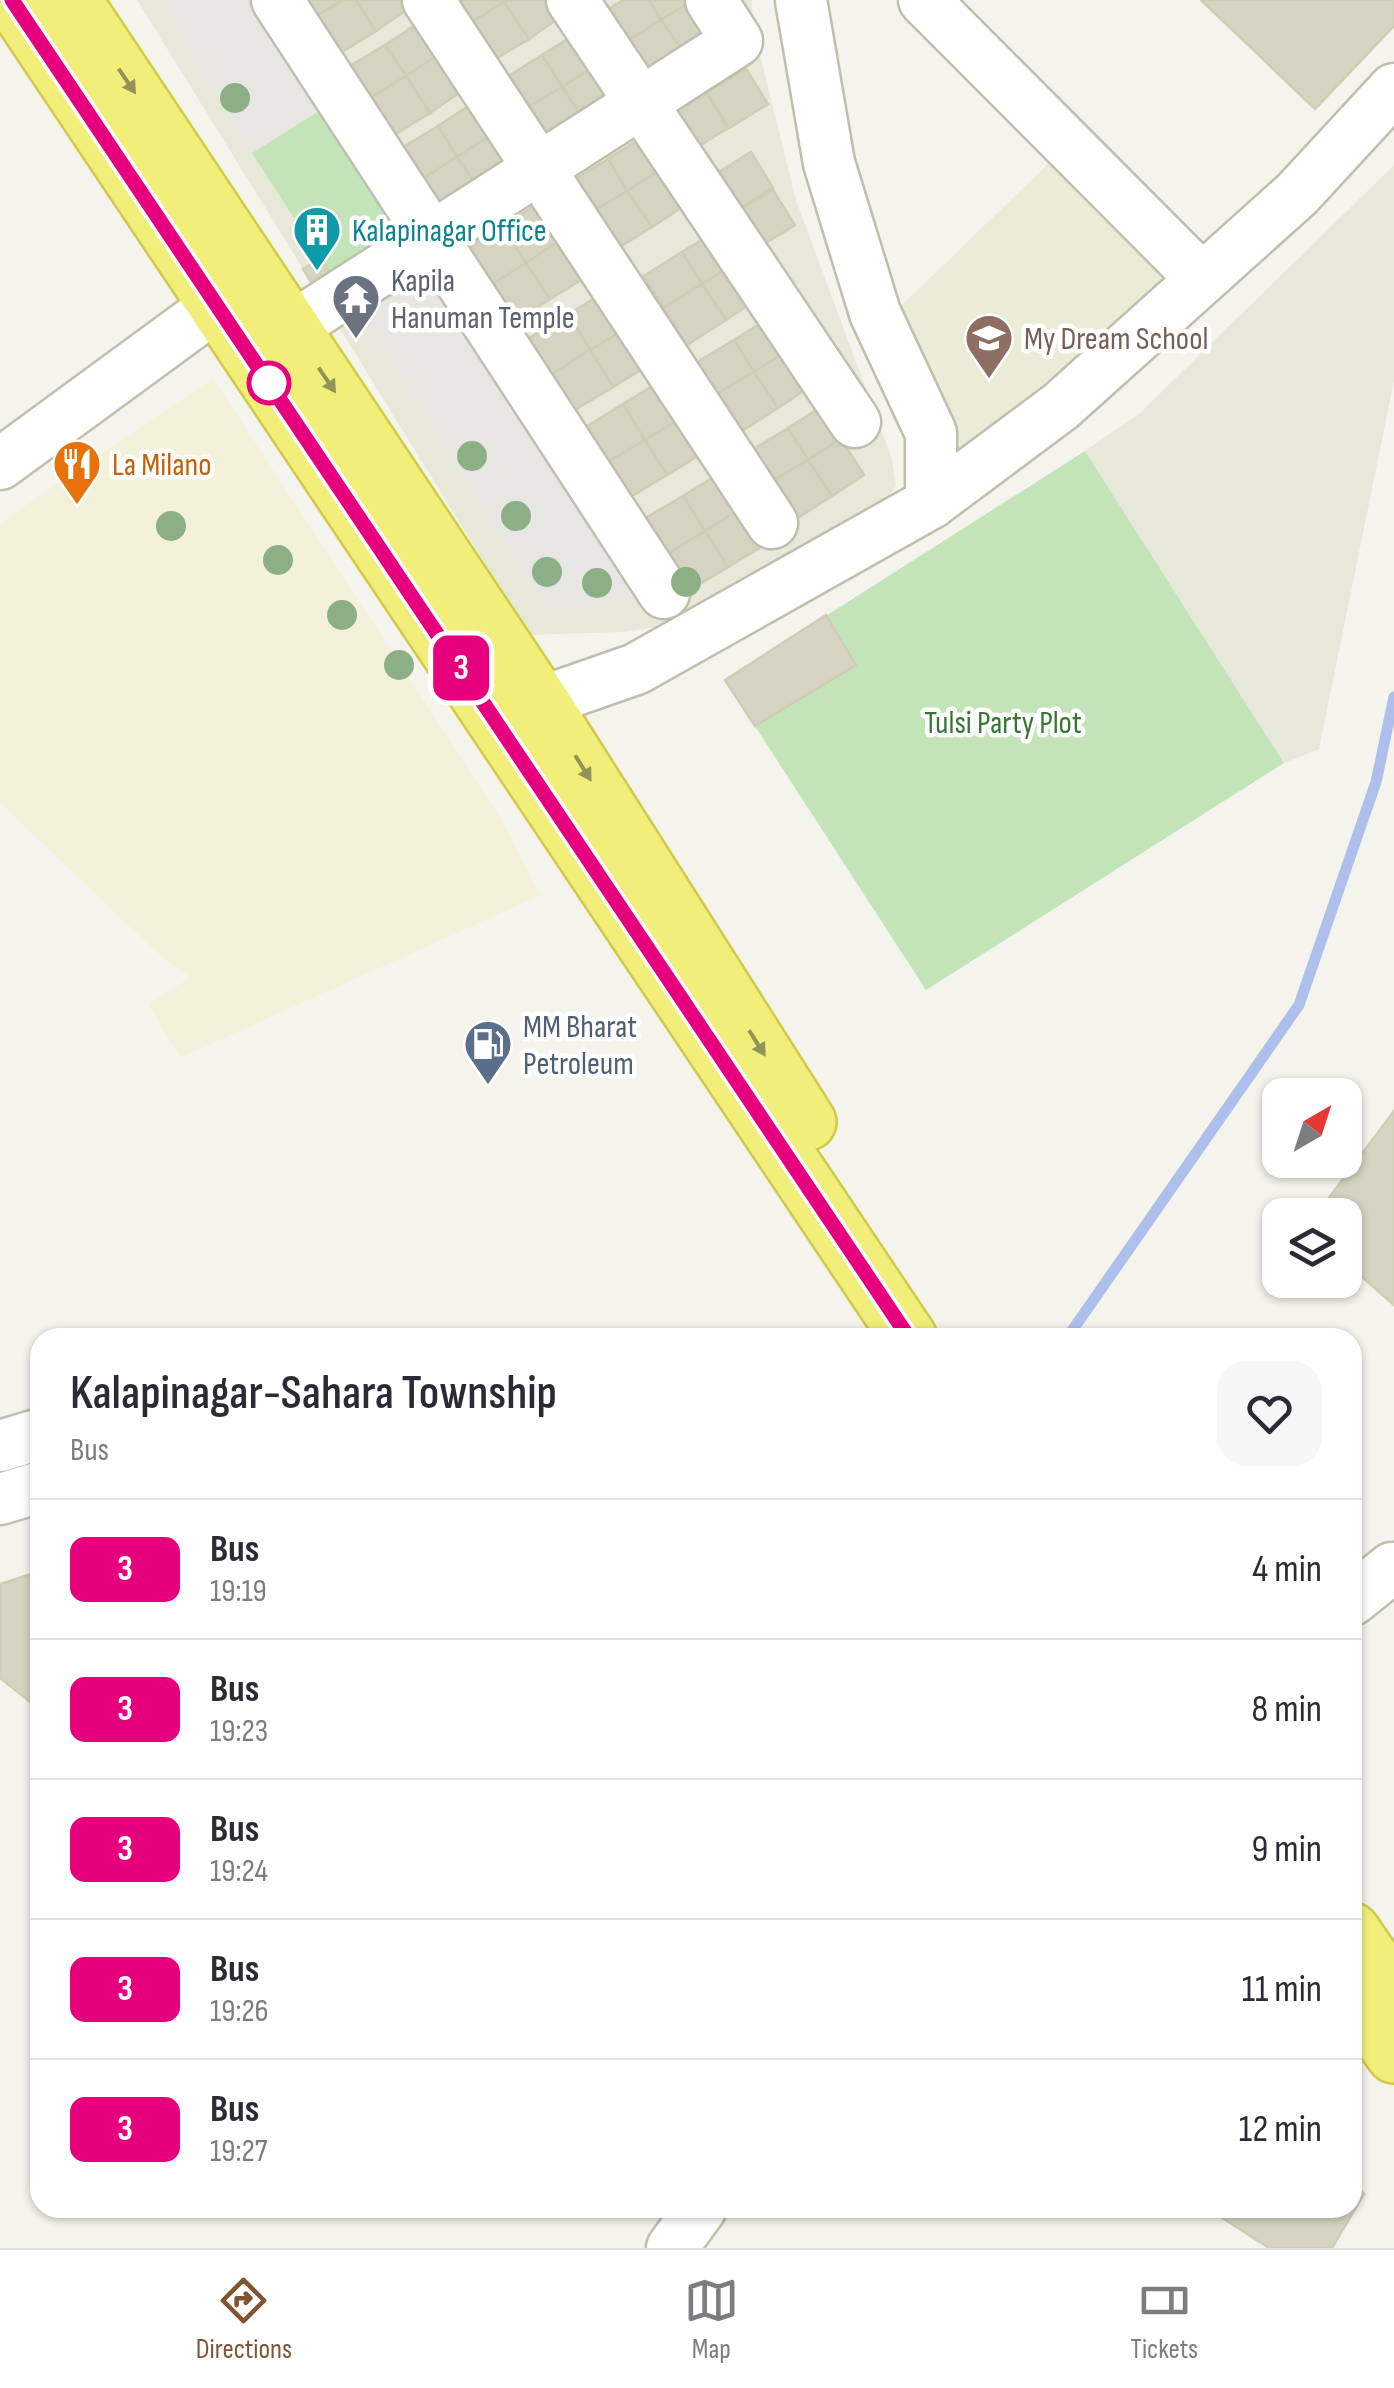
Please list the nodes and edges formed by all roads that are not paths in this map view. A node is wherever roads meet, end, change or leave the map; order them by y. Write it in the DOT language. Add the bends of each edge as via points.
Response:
graph roads {
  1 [pos="12,0"];
  2 [pos="73,0"];
  3 [pos="277,0"];
  4 [pos="428,0"];
  5 [pos="572,0"];
  6 [pos="711,0"];
  7 [pos="801,0"];
  8 [pos="924,0"];
  9 [pos="1394,89"];
  10 [pos="642,102"];
  11 [pos="539,168"];
  12 [pos="432,235"];
  13 [pos="1202,280"];
  14 [pos="238,293"];
  15 [pos="292,327"];
  16 [pos="856,422"];
  17 [pos="0,464"];
  18 [pos="931,503"];
  19 [pos="772,522"];
  20 [pos="664,593"];
  21 [pos="518,710"];
  22 [pos="929,1328"];
  23 [pos="30,1437"];
  24 [pos="0,1446"];
  25 [pos="30,1490"];
  26 [pos="0,1499"];
  27 [pos="1392,1568"];
  28 [pos="1362,1592"];
  29 [pos="1362,1946"];
  30 [pos="1394,1992"];
  31 [pos="1362,2009"];
  32 [pos="1394,2056"];
  33 [pos="694,2218"];
  34 [pos="672,2248"];
  1 -- 14 [label="highway"];
  2 -- 14 [label="highway, one-way"];
  3 -- 12 [label="street"];
  4 -- 11 [label="street"];
  5 -- 10 [label="street"];
  6 -- 10 [label="street" via="737,41"];
  7 -- 18 [label="street" via="829,164 875,312 931,433"];
  8 -- 13 [label="street"];
  9 -- 13 [label="street" via="1298,194"];
  10 -- 11 [label="street"];
  10 -- 16 [label="street"];
  11 -- 12 [label="street"];
  11 -- 19 [label="street"];
  12 -- 15 [label="street"];
  12 -- 20 [label="street"];
  13 -- 18 [label="street" via="1062,406"];
  14 -- 15 [label="highway"];
  14 -- 17 [label="street"];
  14 -- 21 [label="highway"];
  15 -- 21 [label="highway, one-way"];
  18 -- 21 [label="street" via="636,669"];
  21 -- 22 [label="highway"];
  23 -- 24 [label="street"];
  25 -- 26 [label="street"];
  27 -- 28 [label="street"];
  29 -- 30 [label="highway"];
  31 -- 32 [label="highway"];
  33 -- 34 [label="street"];
}
